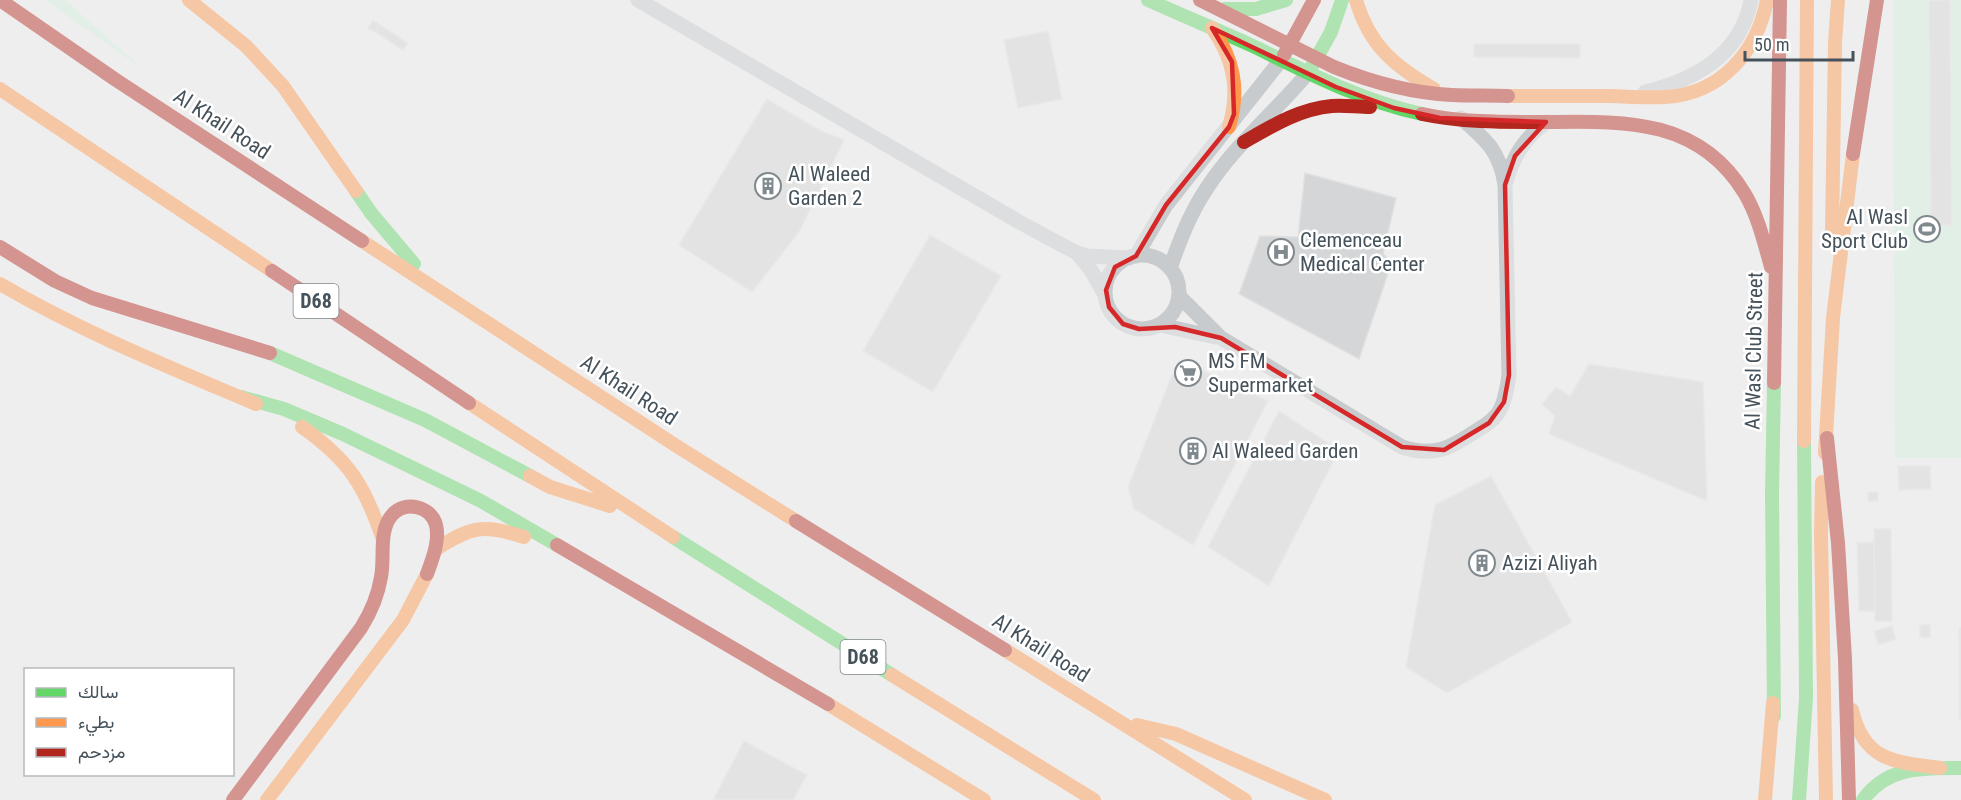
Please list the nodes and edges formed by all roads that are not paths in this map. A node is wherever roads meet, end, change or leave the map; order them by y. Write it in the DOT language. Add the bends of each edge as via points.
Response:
graph roads {
  1 [pos="0,0"];
  2 [pos="189,0"];
  3 [pos="638,0"];
  4 [pos="1148,0"];
  5 [pos="1286,0"];
  6 [pos="1314,0"];
  7 [pos="1342,0"];
  8 [pos="1356,0"];
  9 [pos="1751,0"];
  10 [pos="1767,0"];
  11 [pos="1780,0"];
  12 [pos="1788,0"];
  13 [pos="1807,0"];
  14 [pos="1838,0"];
  15 [pos="1877,0"];
  16 [pos="1206,3"];
  17 [pos="1212,28"];
  18 [pos="1292,45"];
  19 [pos="1317,58"];
  20 [pos="1281,60"];
  21 [pos="1307,74"];
  22 [pos="0,88"];
  23 [pos="1450,95"];
  24 [pos="1632,96"];
  25 [pos="1394,108"];
  26 [pos="1461,118"];
  27 [pos="1546,122"];
  28 [pos="1229,127"];
  29 [pos="1245,142"];
  30 [pos="1778,176"];
  31 [pos="1505,185"];
  32 [pos="0,247"];
  33 [pos="1077,253"];
  34 [pos="1132,257"];
  35 [pos="1170,268"];
  36 [pos="1839,272"];
  37 [pos="0,284"];
  38 [pos="1777,284"];
  39 [pos="446,295"];
  40 [pos="1179,296"];
  41 [pos="1106,298"];
  42 [pos="1160,325"];
  43 [pos="1221,338"];
  44 [pos="241,397"];
  45 [pos="1827,438"];
  46 [pos="634,513"];
  47 [pos="383,540"];
  48 [pos="555,544"];
  49 [pos="436,549"];
  50 [pos="1845,659"];
  51 [pos="1773,703"];
  52 [pos="1125,724"];
  53 [pos="1940,768"];
  54 [pos="1961,768"];
  55 [pos="233,800"];
  56 [pos="267,800"];
  57 [pos="984,800"];
  58 [pos="1094,800"];
  59 [pos="1245,800"];
  60 [pos="1325,800"];
  61 [pos="1766,800"];
  62 [pos="1777,800"];
  63 [pos="1799,800"];
  64 [pos="1826,800"];
  65 [pos="1849,800"];
  66 [pos="1863,800"];
  1 -- 39 [label="main road, Al Khail Road"];
  2 -- 39 [label="main road" via="246,46 283,86 371,213"];
  3 -- 33 [label="street"];
  4 -- 17 [label="main road"];
  5 -- 16 [label="main road" via="1248,10"];
  6 -- 18 [label="main road"];
  7 -- 19 [label="main road"];
  8 -- 23 [label="main road" via="1367,33 1378,47 1411,76"];
  9 -- 24 [label="street" via="1741,30 1713,64 1687,79"];
  10 -- 24 [label="main road" via="1756,40 1739,63 1718,80 1681,96"];
  11 -- 30 [label="main road, Al Wasl Club Street"];
  12 -- 30 [label="main road"];
  13 -- 63 [label="main road" via="1803,585 1807,687"];
  14 -- 36 [label="main road" via="1832,237"];
  15 -- 36 [label="main road" via="1854,136"];
  16 -- 18 [label="main road"];
  17 -- 20 [label="main road"];
  17 -- 28 [label="main road" via="1227,50 1235,75 1236,101"];
  18 -- 19 [label="main road"];
  18 -- 20 [label="main road"];
  19 -- 21 [label="main road"];
  19 -- 23 [label="main road" via="1381,83"];
  20 -- 21 [label="main road"];
  20 -- 28 [label="street"];
  21 -- 25 [label="main road"];
  21 -- 29 [label="street"];
  22 -- 46 [label="main road, D68"];
  23 -- 24 [label="main road"];
  25 -- 26 [label="main road" via="1440,118"];
  25 -- 29 [label="main road" via="1311,110"];
  26 -- 27 [label="main road"];
  26 -- 31 [label="street" via="1497,154"];
  27 -- 31 [label="street" via="1515,156"];
  27 -- 38 [label="main road" via="1642,125 1678,136 1707,152 1737,181 1751,204"];
  28 -- 34 [label="street" via="1166,205"];
  29 -- 35 [label="street" via="1207,187"];
  30 -- 38 [label="main road, Al Wasl Club Street"];
  31 -- 43 [label="street" via="1507,389 1498,413 1457,444 1430,452 1402,447"];
  32 -- 46 [label="main road" via="55,281 92,298 303,366 425,420 550,487"];
  33 -- 34 [label="street" via="1097,258"];
  33 -- 41 [label="street"];
  34 -- 35 [label="street" via="1158,259"];
  34 -- 41 [label="street" via="1110,274"];
  35 -- 40 [label="street"];
  36 -- 45 [label="main road"];
  37 -- 44 [label="main road" via="132,352"];
  38 -- 51 [label="main road, Al Wasl Club Street" via="1772,493"];
  39 -- 52 [label="main road, Al Khail Road" via="675,445"];
  40 -- 42 [label="street" via="1173,313"];
  40 -- 43 [label="street"];
  41 -- 42 [label="street" via="1113,315 1124,324 1139,329"];
  42 -- 43 [label="street"];
  44 -- 47 [label="main road" via="306,429 348,466 362,483"];
  44 -- 48 [label="main road" via="293,412 404,462"];
  45 -- 50 [label="main road"];
  45 -- 64 [label="main road" via="1821,534"];
  46 -- 58 [label="main road, D68"];
  47 -- 49 [label="main road" via="396,511 415,506 427,511 434,522"];
  47 -- 55 [label="main road" via="379,587 363,625"];
  48 -- 49 [label="main road" via="484,527 459,533"];
  48 -- 57 [label="main road" via="779,674"];
  49 -- 56 [label="main road" via="424,583 403,621"];
  50 -- 53 [label="main road" via="1855,726 1865,743 1890,760"];
  50 -- 65 [label="main road"];
  51 -- 61 [label="main road"];
  51 -- 62 [label="main road"];
  52 -- 59 [label="main road, Al Khail Road"];
  52 -- 60 [label="main road" via="1176,734"];
  53 -- 54 [label="main road"];
  53 -- 66 [label="main road" via="1886,777"];
}
